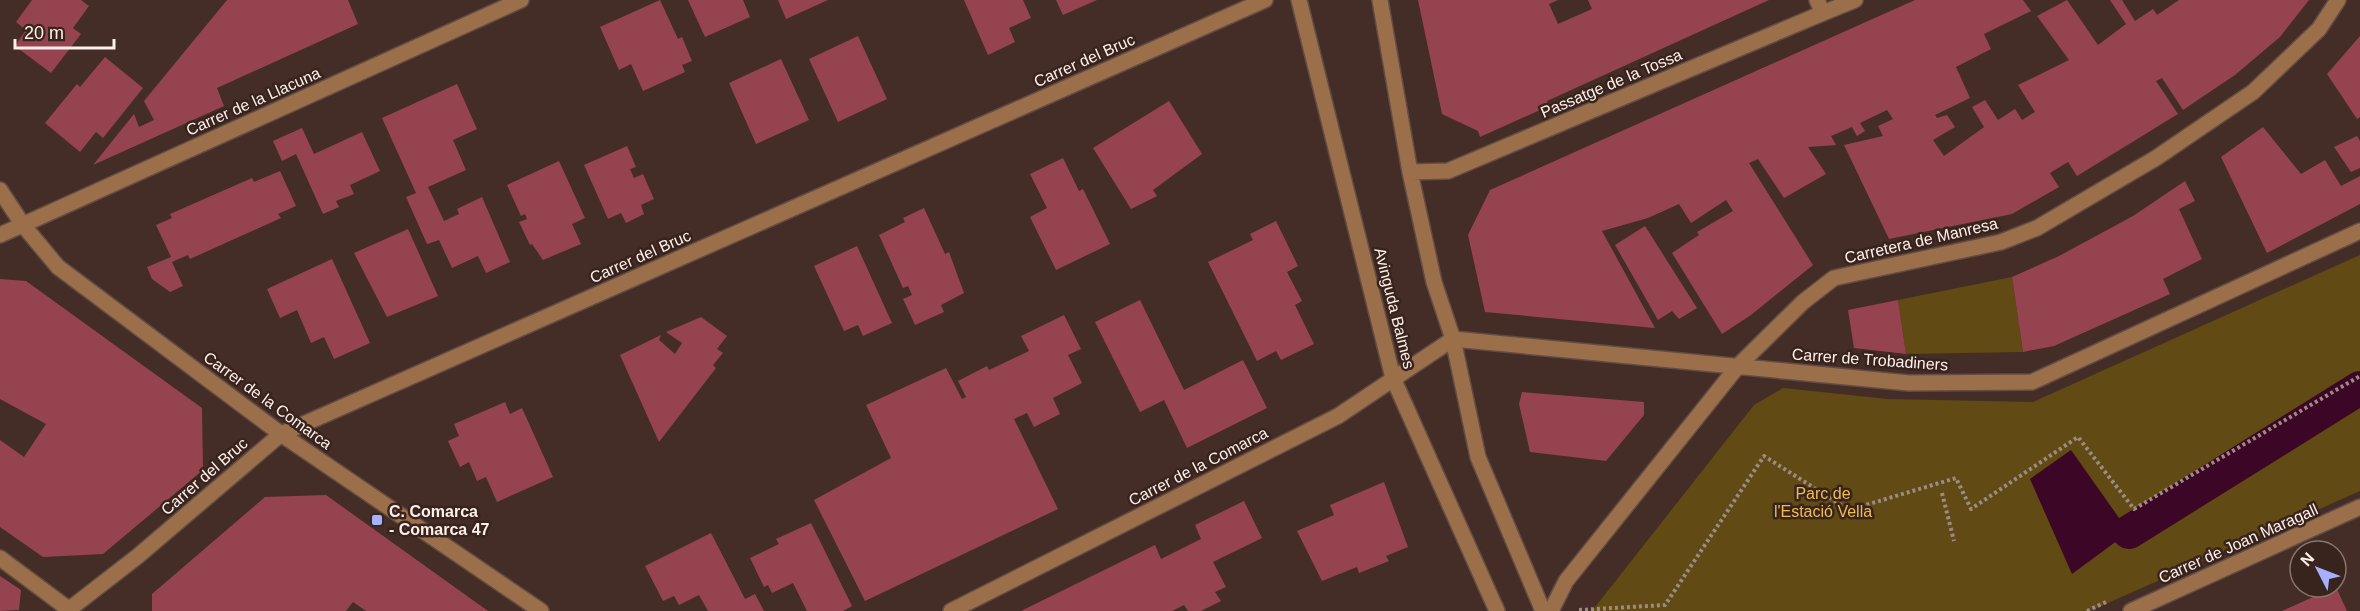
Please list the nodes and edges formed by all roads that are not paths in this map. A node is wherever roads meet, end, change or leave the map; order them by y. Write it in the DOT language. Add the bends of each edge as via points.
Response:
graph roads {
  1 [pos="521,0"];
  2 [pos="1264,0"];
  3 [pos="1299,0"];
  4 [pos="1380,0"];
  5 [pos="1855,0"];
  6 [pos="2338,0"];
  7 [pos="1820,6"];
  8 [pos="1410,172"];
  9 [pos="0,190"];
  10 [pos="23,225"];
  11 [pos="2360,231"];
  12 [pos="0,235"];
  13 [pos="1453,339"];
  14 [pos="1738,366"];
  15 [pos="1393,378"];
  16 [pos="281,434"];
  17 [pos="2360,507"];
  18 [pos="0,558"];
  19 [pos="2152,607"];
  20 [pos="69,610"];
  21 [pos="541,611"];
  22 [pos="951,611"];
  23 [pos="1497,611"];
  24 [pos="1543,611"];
  25 [pos="1551,611"];
  26 [pos="2131,611"];
  1 -- 10 [label="street, Carrer de la Llacuna"];
  2 -- 16 [label="street, Carrer del Bruc"];
  3 -- 15 [label="street, Avinguda Balmes"];
  4 -- 8 [label="street"];
  5 -- 7 [label="street, Passatge de la Tossa"];
  6 -- 14 [label="street, Carretera de Manresa" via="2319,29 2253,92 2156,158 2037,228 2001,242 1834,278 1803,302"];
  7 -- 8 [label="street, Passatge de la Tossa" via="1448,171"];
  8 -- 13 [label="street" via="1434,282"];
  9 -- 10 [label="street, Carrer de la Comarca"];
  10 -- 12 [label="street, Carrer de la Llacuna"];
  10 -- 16 [label="street, Carrer de la Comarca" via="58,267"];
  11 -- 14 [label="street, Carrer de Trobadiners" via="2032,382 1909,383"];
  13 -- 14 [label="street, Carrer de Trobadiners"];
  13 -- 15 [label="street, Carrer de la Comarca"];
  13 -- 24 [label="street" via="1478,457"];
  14 -- 25 [label="street, Carretera de Manresa" via="1566,581"];
  15 -- 22 [label="street, Carrer de la Comarca" via="1338,416"];
  15 -- 23 [label="street, Avinguda Balmes"];
  16 -- 20 [label="street, Carrer del Bruc"];
  16 -- 21 [label="street, Carrer de la Comarca"];
  17 -- 19 [label="street, Carrer de Joan Maragall"];
  18 -- 20 [label="street"];
  19 -- 26 [label="street, Carrer de Joan Maragall"];
}
